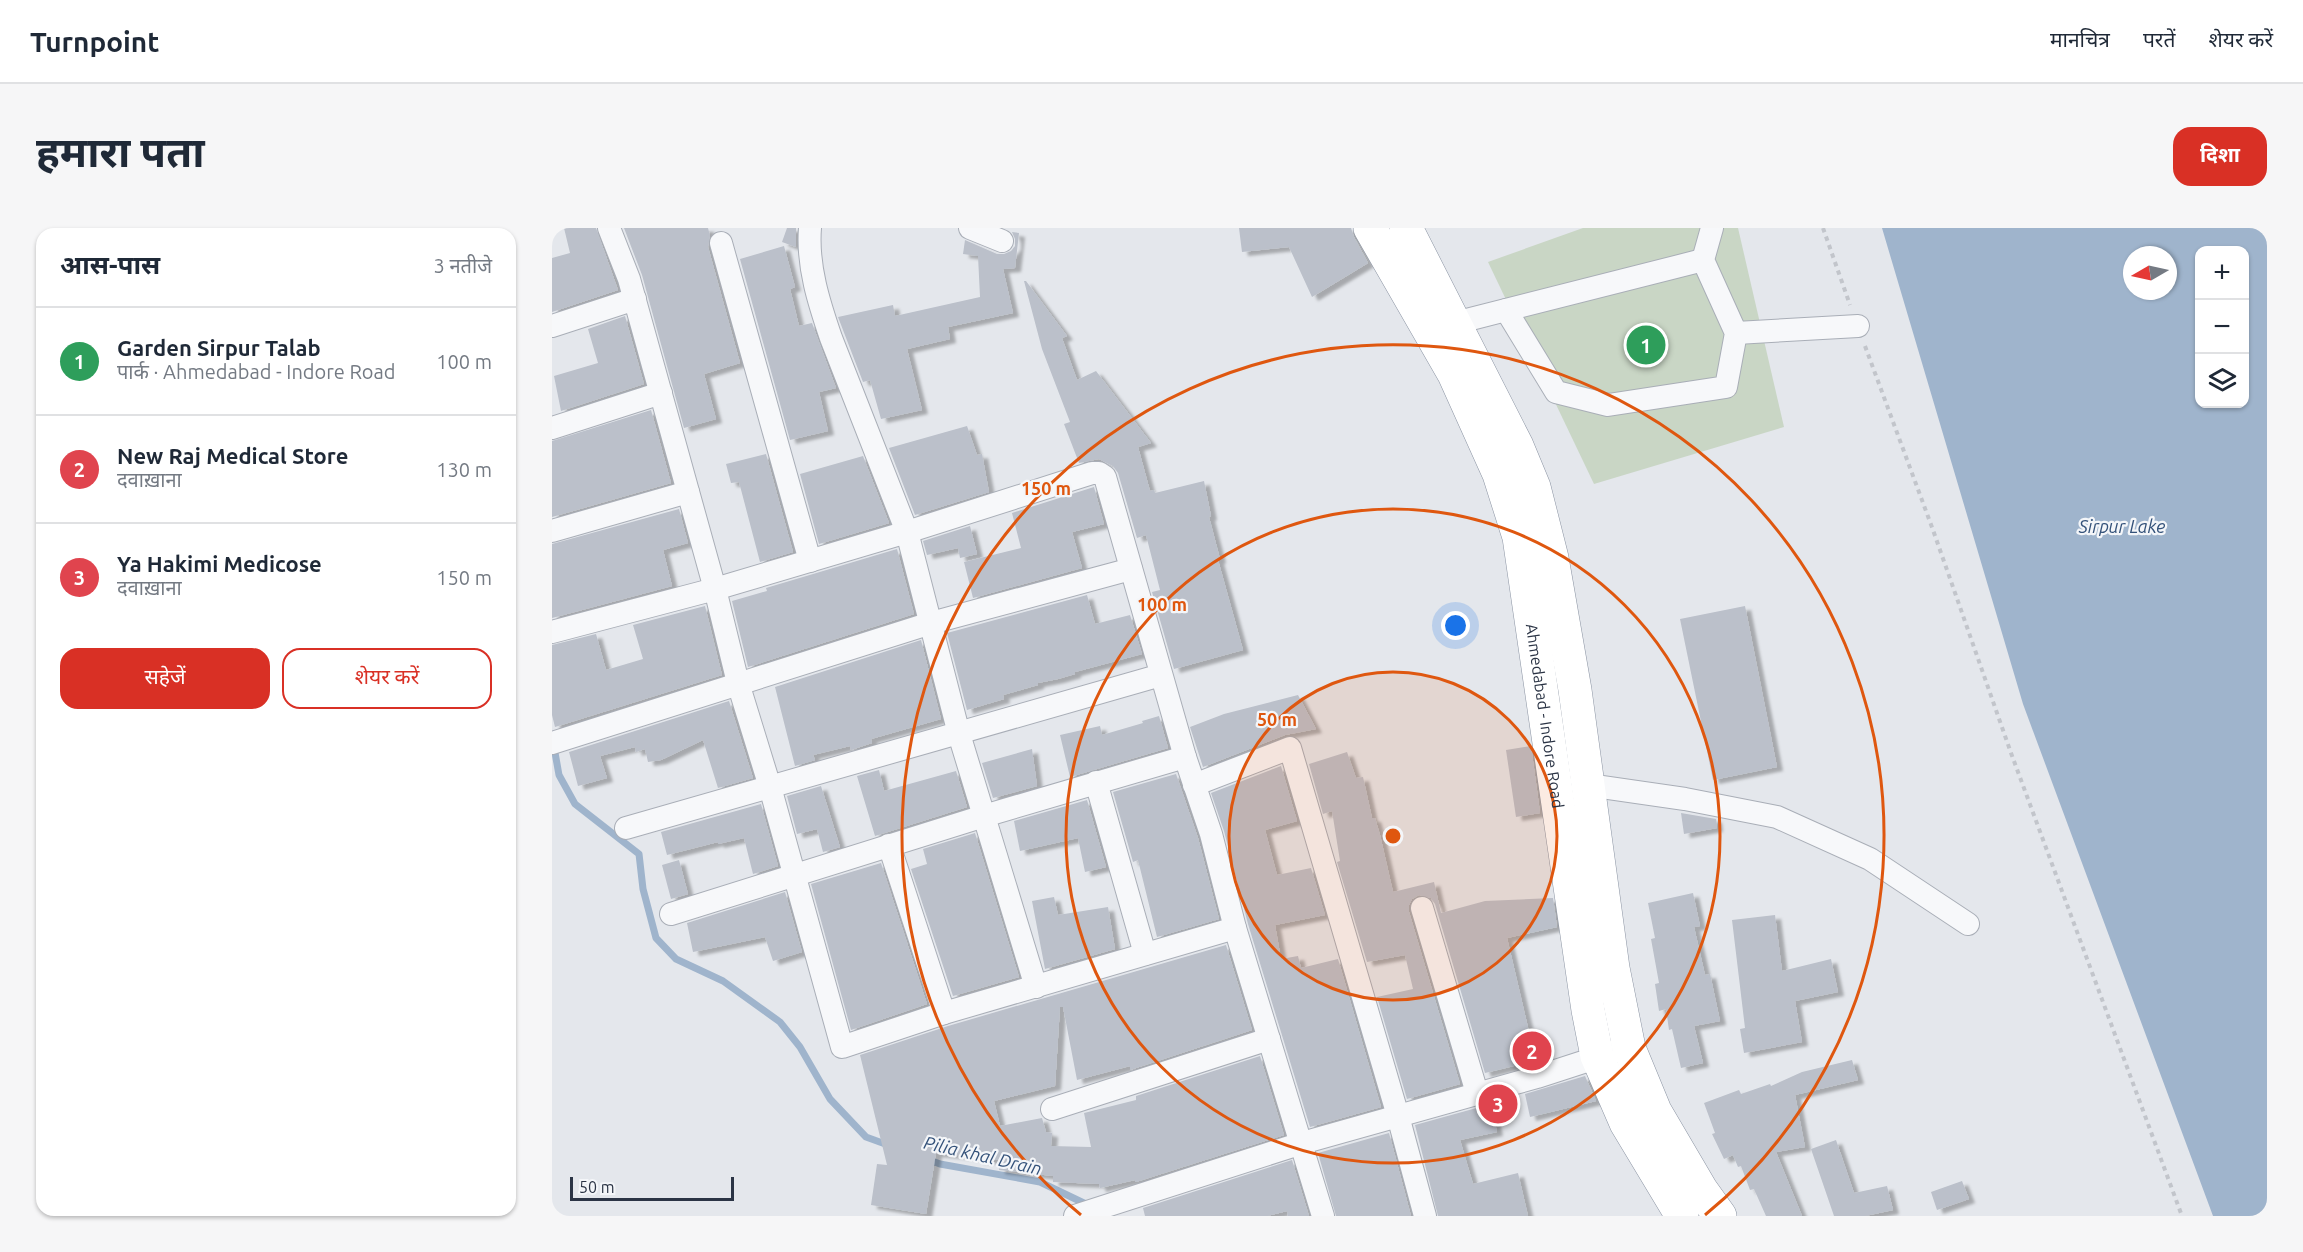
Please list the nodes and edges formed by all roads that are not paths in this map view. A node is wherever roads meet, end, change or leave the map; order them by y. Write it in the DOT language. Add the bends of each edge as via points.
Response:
graph roads {
  1 [pos="609,228"];
  2 [pos="810,228"];
  3 [pos="970,228"];
  4 [pos="1370,228"];
  5 [pos="1406,228"];
  6 [pos="1712,228"];
  7 [pos="1002,241"];
  8 [pos="721,243"];
  9 [pos="1704,260"];
  10 [pos="634,298"];
  11 [pos="1506,310"];
  12 [pos="1455,323"];
  13 [pos="552,326"];
  14 [pos="1858,326"];
  15 [pos="1736,333"];
  16 [pos="661,393"];
  17 [pos="552,428"];
  18 [pos="688,492"];
  19 [pos="552,531"];
  20 [pos="907,532"];
  21 [pos="810,561"];
  22 [pos="1131,569"];
  23 [pos="715,589"];
  24 [pos="931,623"];
  25 [pos="552,632"];
  26 [pos="1161,675"];
  27 [pos="738,684"];
  28 [pos="959,734"];
  29 [pos="557,742"];
  30 [pos="1185,757"];
  31 [pos="1096,782"];
  32 [pos="1194,785"];
  33 [pos="1588,785"];
  34 [pos="770,788"];
  35 [pos="984,816"];
  36 [pos="626,828"];
  37 [pos="889,845"];
  38 [pos="793,875"];
  39 [pos="1422,908"];
  40 [pos="671,914"];
  41 [pos="1968,924"];
  42 [pos="1235,928"];
  43 [pos="1145,954"];
  44 [pos="1036,987"];
  45 [pos="944,1013"];
  46 [pos="1269,1039"];
  47 [pos="1629,1047"];
  48 [pos="1597,1056"];
  49 [pos="1477,1093"];
  50 [pos="1052,1109"];
  51 [pos="1398,1116"];
  52 [pos="1302,1143"];
  53 [pos="1075,1216"];
  54 [pos="1323,1216"];
  55 [pos="1425,1216"];
  56 [pos="1682,1216"];
  57 [pos="1720,1216"];
  1 -- 10 [label="street"];
  2 -- 20 [label="street" via="812,269 820,305"];
  3 -- 7 [label="street"];
  4 -- 48 [label="highway, Ahmedabad - Indore Road" via="1454,374 1499,474 1519,537"];
  5 -- 12 [label="highway, Ahmedabad - Indore Road"];
  6 -- 9 [label="street"];
  8 -- 21 [label="street"];
  9 -- 11 [label="street"];
  9 -- 15 [label="street"];
  10 -- 13 [label="street"];
  10 -- 16 [label="street"];
  11 -- 12 [label="street"];
  11 -- 15 [label="street" via="1556,392 1608,405 1726,387"];
  12 -- 33 [label="highway, Ahmedabad - Indore Road" via="1534,487 1552,558"];
  14 -- 15 [label="street"];
  16 -- 17 [label="street"];
  16 -- 18 [label="street"];
  18 -- 19 [label="street"];
  18 -- 23 [label="street"];
  20 -- 21 [label="street"];
  20 -- 22 [label="street" via="1099,473 1105,477"];
  20 -- 24 [label="street"];
  21 -- 23 [label="street"];
  22 -- 24 [label="street"];
  22 -- 26 [label="street"];
  23 -- 25 [label="street"];
  23 -- 27 [label="street"];
  24 -- 27 [label="street"];
  24 -- 28 [label="street"];
  26 -- 28 [label="street"];
  26 -- 30 [label="street"];
  27 -- 29 [label="street"];
  27 -- 34 [label="street"];
  28 -- 34 [label="street"];
  28 -- 35 [label="street"];
  30 -- 31 [label="street"];
  30 -- 32 [label="street"];
  31 -- 35 [label="street"];
  31 -- 43 [label="street"];
  32 -- 42 [label="street"];
  32 -- 51 [label="street" via="1290,748"];
  33 -- 41 [label="street" via="1777,817 1870,859"];
  33 -- 47 [label="highway, Ahmedabad - Indore Road" via="1613,968"];
  34 -- 36 [label="street"];
  34 -- 38 [label="street"];
  35 -- 37 [label="street"];
  35 -- 44 [label="street"];
  37 -- 38 [label="street"];
  37 -- 45 [label="street"];
  38 -- 40 [label="street"];
  38 -- 45 [label="street" via="842,1047"];
  39 -- 49 [label="street"];
  42 -- 43 [label="street"];
  42 -- 46 [label="street"];
  43 -- 44 [label="street"];
  44 -- 45 [label="street"];
  46 -- 50 [label="street"];
  46 -- 52 [label="street"];
  47 -- 48 [label="street"];
  47 -- 57 [label="highway, Ahmedabad - Indore Road" via="1655,1111"];
  48 -- 49 [label="street"];
  48 -- 56 [label="highway, Ahmedabad - Indore Road" via="1626,1123"];
  49 -- 51 [label="street"];
  51 -- 52 [label="street"];
  51 -- 55 [label="street"];
  52 -- 53 [label="street"];
  52 -- 54 [label="street"];
}
